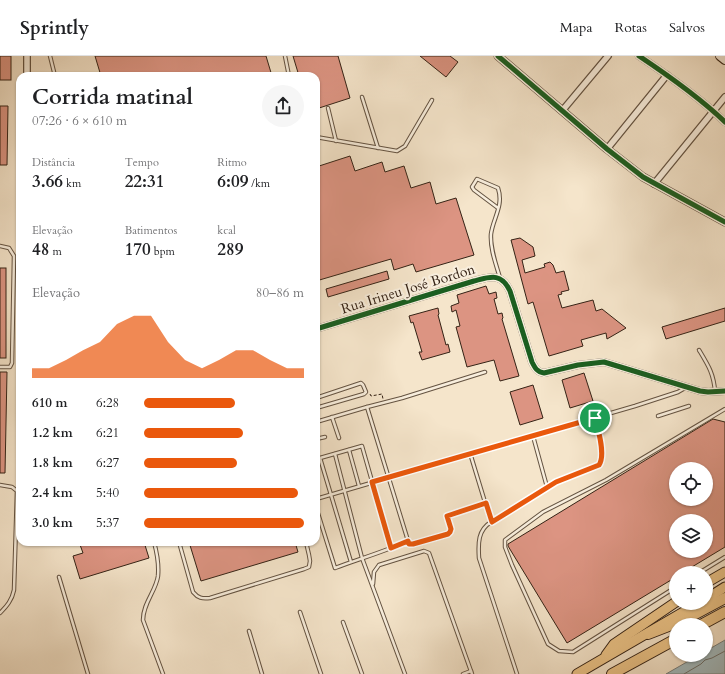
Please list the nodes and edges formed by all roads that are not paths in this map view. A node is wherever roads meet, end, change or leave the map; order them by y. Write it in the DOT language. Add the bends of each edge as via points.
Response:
graph roads {
  1 [pos="27,56"];
  2 [pos="50,56"];
  3 [pos="285,56"];
  4 [pos="498,56"];
  5 [pos="608,56"];
  6 [pos="639,56"];
  7 [pos="720,56"];
  8 [pos="725,60"];
  9 [pos="26,72"];
  10 [pos="54,72"];
  11 [pos="288,72"];
  12 [pos="666,75"];
  13 [pos="362,97"];
  14 [pos="725,97"];
  15 [pos="432,100"];
  16 [pos="328,108"];
  17 [pos="562,111"];
  18 [pos="714,111"];
  19 [pos="725,122"];
  20 [pos="320,138"];
  21 [pos="336,141"];
  22 [pos="378,148"];
  23 [pos="607,149"];
  24 [pos="654,184"];
  25 [pos="498,208"];
  26 [pos="725,222"];
  27 [pos="0,246"];
  28 [pos="500,278"];
  29 [pos="320,328"];
  30 [pos="699,350"];
  31 [pos="0,367"];
  32 [pos="484,372"];
  33 [pos="687,387"];
  34 [pos="725,391"];
  35 [pos="716,392"];
  36 [pos="320,397"];
  37 [pos="689,406"];
  38 [pos="320,407"];
  39 [pos="367,407"];
  40 [pos="725,409"];
  41 [pos="658,416"];
  42 [pos="332,417"];
  43 [pos="595,418"];
  44 [pos="320,421"];
  45 [pos="533,436"];
  46 [pos="325,437"];
  47 [pos="320,438"];
  48 [pos="339,438"];
  49 [pos="349,450"];
  50 [pos="470,453"];
  51 [pos="335,454"];
  52 [pos="389,478"];
  53 [pos="372,482"];
  54 [pos="0,485"];
  55 [pos="359,486"];
  56 [pos="547,487"];
  57 [pos="16,490"];
  58 [pos="344,490"];
  59 [pos="331,495"];
  60 [pos="320,497"];
  61 [pos="486,503"];
  62 [pos="320,520"];
  63 [pos="492,522"];
  64 [pos="16,524"];
  65 [pos="408,541"];
  66 [pos="155,546"];
  67 [pos="180,546"];
  68 [pos="307,546"];
  69 [pos="391,548"];
  70 [pos="725,557"];
  71 [pos="362,558"];
  72 [pos="352,562"];
  73 [pos="710,566"];
  74 [pos="725,572"];
  75 [pos="59,576"];
  76 [pos="713,579"];
  77 [pos="373,585"];
  78 [pos="725,587"];
  79 [pos="669,591"];
  80 [pos="713,595"];
  81 [pos="725,598"];
  82 [pos="669,607"];
  83 [pos="687,610"];
  84 [pos="300,612"];
  85 [pos="725,612"];
  86 [pos="0,613"];
  87 [pos="713,618"];
  88 [pos="343,622"];
  89 [pos="249,630"];
  90 [pos="648,634"];
  91 [pos="669,643"];
  92 [pos="602,660"];
  93 [pos="472,673"];
  94 [pos="88,674"];
  95 [pos="163,674"];
  96 [pos="262,674"];
  97 [pos="321,674"];
  98 [pos="362,674"];
  99 [pos="405,674"];
  100 [pos="463,674"];
  101 [pos="518,674"];
  102 [pos="577,674"];
  103 [pos="612,674"];
  1 -- 9 [label="street"];
  2 -- 10 [label="lane"];
  3 -- 11 [label="lane"];
  4 -- 17 [label="street"];
  5 -- 17 [label="street"];
  6 -- 12 [label="street"];
  7 -- 8 [label="main road"];
  12 -- 18 [label="street"];
  12 -- 23 [label="street"];
  13 -- 22 [label="lane"];
  14 -- 18 [label="street"];
  15 -- 22 [label="lane" via="405,146 397,151"];
  16 -- 21 [label="lane"];
  17 -- 23 [label="street"];
  18 -- 19 [label="street"];
  18 -- 24 [label="street"];
  20 -- 21 [label="lane"];
  21 -- 22 [label="lane"];
  23 -- 24 [label="street"];
  24 -- 26 [label="street"];
  25 -- 25 [label="lane" via="501,196 498,188 477,179 472,187 474,190"];
  25 -- 28 [label="lane" via="491,234 491,246"];
  27 -- 31 [label="lane" via="9,248 14,256 12,363 10,367"];
  28 -- 29 [label="street, Rua Irineu José Bordon" via="489,277 474,281"];
  28 -- 33 [label="street" via="510,291 537,371 544,373 604,362"];
  30 -- 35 [label="lane" via="711,370"];
  32 -- 39 [label="lane"];
  33 -- 35 [label="street"];
  33 -- 43 [label="lane"];
  34 -- 35 [label="street"];
  36 -- 38 [label="lane" via="361,384 366,392"];
  37 -- 41 [label="lane"];
  39 -- 42 [label="lane"];
  39 -- 52 [label="lane"];
  40 -- 79 [label="lane" via="606,480 543,512 505,540 512,565 548,644 559,651 573,652"];
  42 -- 44 [label="lane"];
  42 -- 48 [label="lane"];
  43 -- 45 [label="lane"];
  43 -- 56 [label="lane" via="601,443 601,462 596,467"];
  45 -- 50 [label="lane"];
  45 -- 56 [label="lane"];
  46 -- 47 [label="lane"];
  49 -- 51 [label="lane"];
  49 -- 53 [label="lane" via="362,446"];
  49 -- 55 [label="lane"];
  50 -- 52 [label="lane"];
  50 -- 61 [label="lane"];
  51 -- 58 [label="lane"];
  51 -- 59 [label="lane" via="320,458"];
  52 -- 53 [label="lane"];
  52 -- 65 [label="lane"];
  53 -- 55 [label="lane"];
  53 -- 69 [label="lane"];
  54 -- 57 [label="lane"];
  55 -- 58 [label="lane"];
  56 -- 63 [label="lane"];
  58 -- 59 [label="lane"];
  58 -- 71 [label="lane"];
  59 -- 60 [label="lane"];
  59 -- 72 [label="lane"];
  61 -- 63 [label="lane"];
  61 -- 65 [label="lane" via="447,516 451,529 448,534 413,544 409,544"];
  62 -- 72 [label="lane" via="335,568"];
  63 -- 101 [label="lane" via="485,526 480,535 479,558"];
  64 -- 86 [label="lane" via="14,590 12,599"];
  65 -- 69 [label="lane"];
  66 -- 95 [label="lane" via="158,577 143,612 143,620"];
  67 -- 68 [label="lane" via="193,592 197,597 203,598 217,596 309,567"];
  69 -- 71 [label="lane"];
  70 -- 73 [label="lane"];
  71 -- 72 [label="lane"];
  71 -- 77 [label="lane"];
  74 -- 76 [label="highway"];
  75 -- 94 [label="lane"];
  77 -- 93 [label="lane" via="374,572 379,565 424,551 429,553"];
  77 -- 99 [label="lane"];
  78 -- 80 [label="highway"];
  81 -- 90 [label="highway" via="684,620"];
  82 -- 92 [label="highway" via="614,644"];
  83 -- 90 [label="highway"];
  84 -- 97 [label="lane"];
  85 -- 87 [label="highway"];
  88 -- 98 [label="lane"];
  89 -- 96 [label="lane"];
  90 -- 92 [label="highway"];
  91 -- 103 [label="highway"];
  92 -- 102 [label="highway"];
  93 -- 100 [label="lane"];
}
